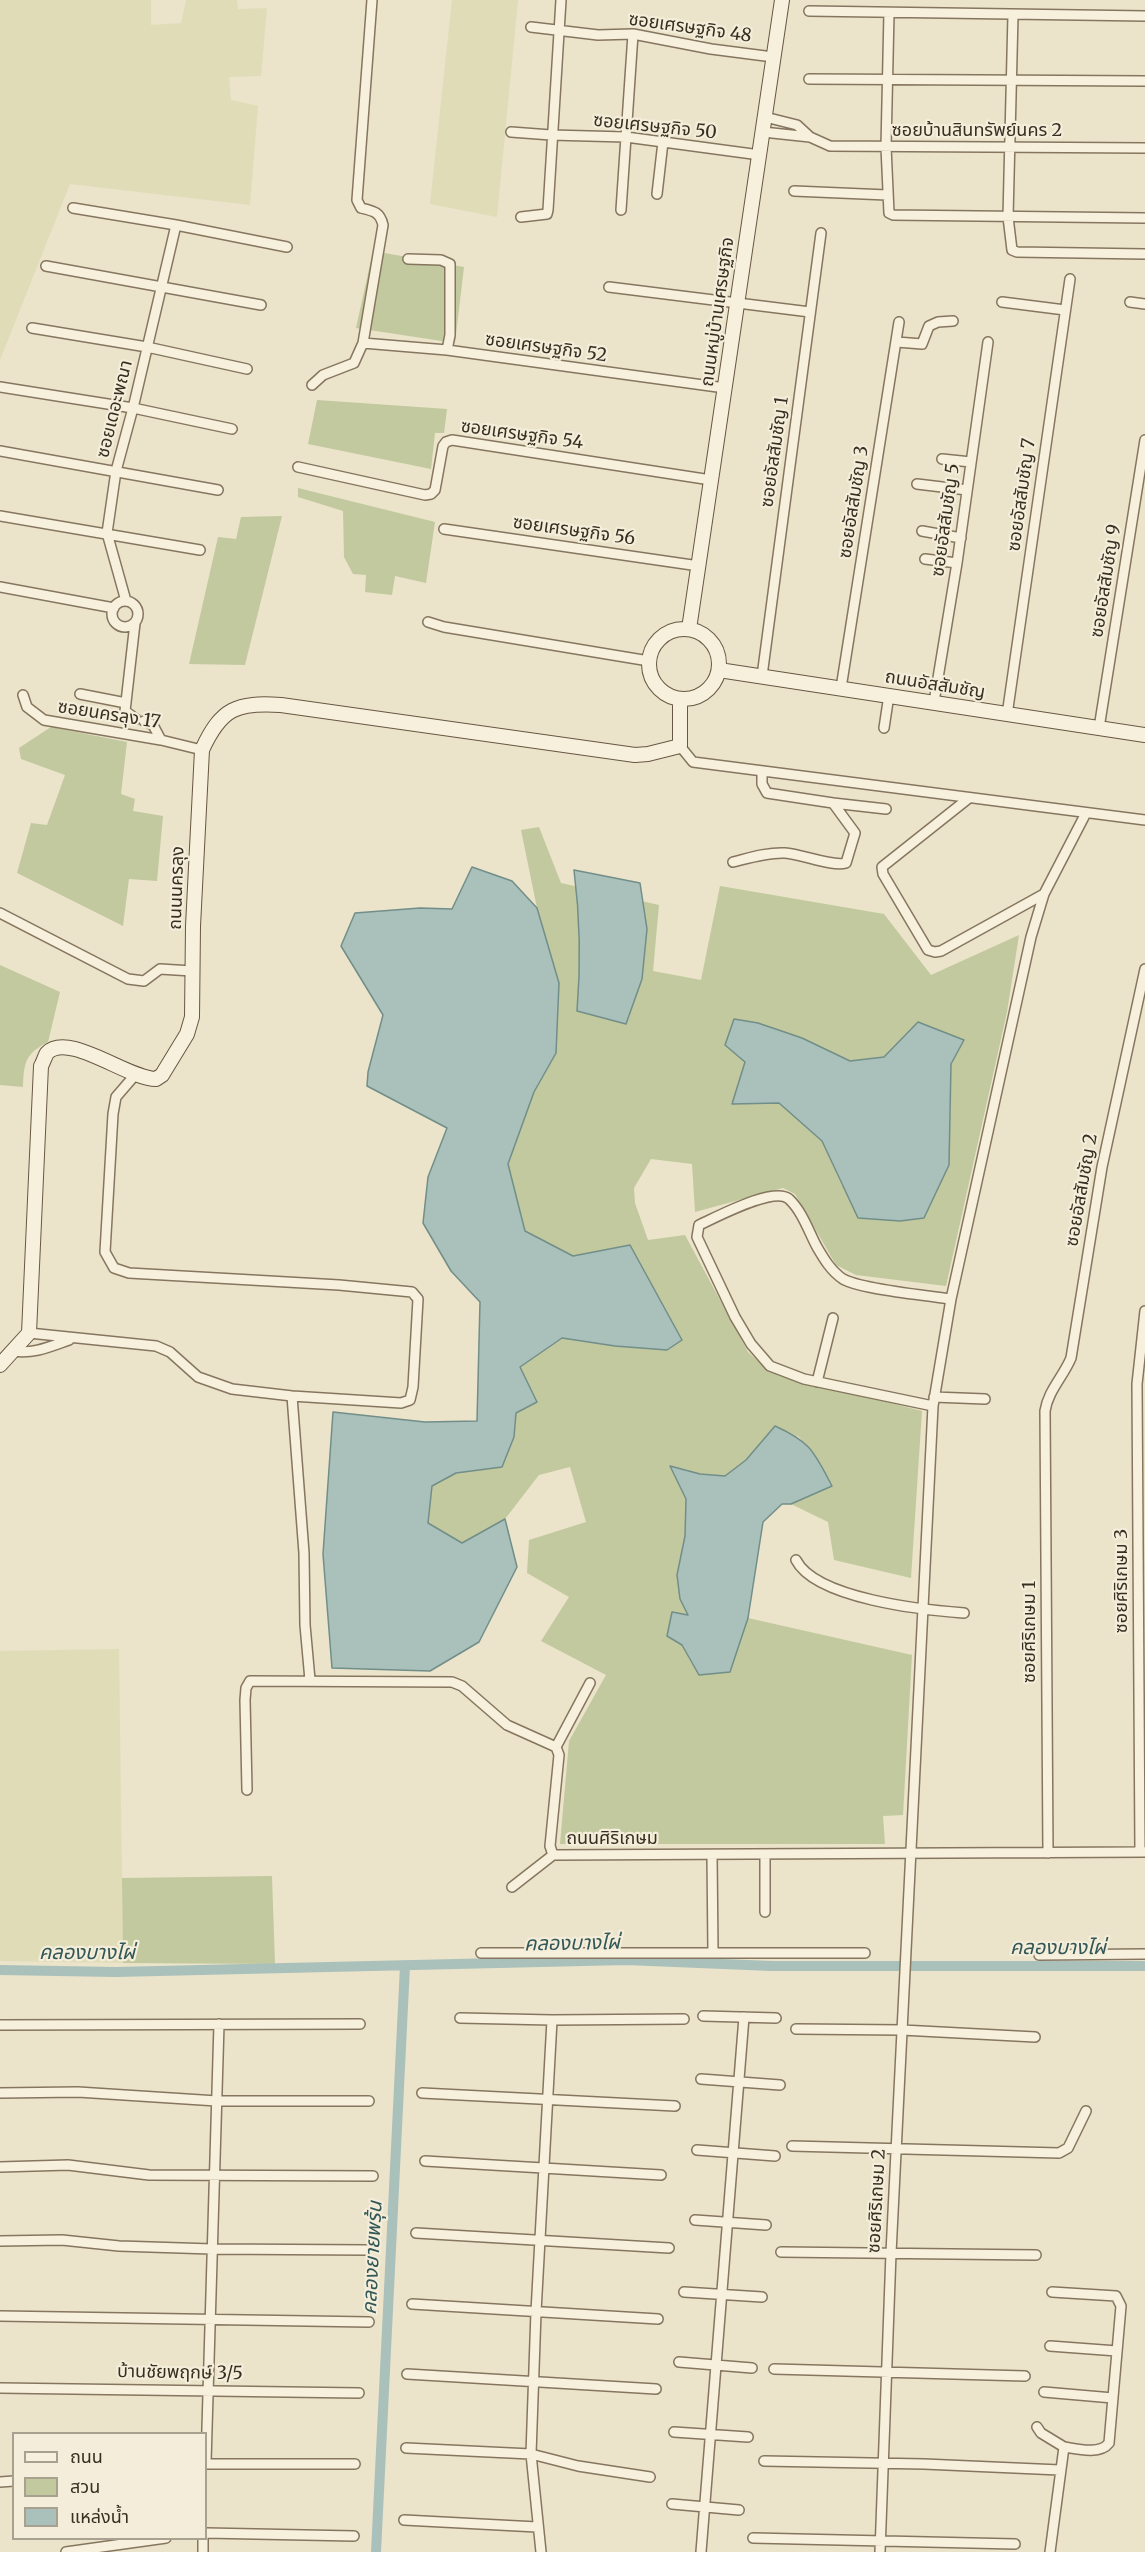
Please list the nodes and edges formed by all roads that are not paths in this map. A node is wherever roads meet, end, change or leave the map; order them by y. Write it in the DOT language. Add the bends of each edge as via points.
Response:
graph roads {
  1 [pos="372,0"];
  2 [pos="561,0"];
  3 [pos="782,0"];
  4 [pos="809,12"];
  5 [pos="889,13"];
  6 [pos="1013,15"];
  7 [pos="1145,16"];
  8 [pos="531,27"];
  9 [pos="558,30"];
  10 [pos="633,34"];
  11 [pos="773,57"];
  12 [pos="809,79"];
  13 [pos="888,80"];
  14 [pos="1013,81"];
  15 [pos="1145,81"];
  16 [pos="765,117"];
  17 [pos="511,132"];
  18 [pos="763,132"];
  19 [pos="551,135"];
  20 [pos="626,137"];
  21 [pos="810,137"];
  22 [pos="663,142"];
  23 [pos="886,147"];
  24 [pos="1011,148"];
  25 [pos="1145,148"];
  26 [pos="760,155"];
  27 [pos="794,191"];
  28 [pos="657,194"];
  29 [pos="887,195"];
  30 [pos="73,208"];
  31 [pos="621,210"];
  32 [pos="521,217"];
  33 [pos="1008,217"];
  34 [pos="1145,219"];
  35 [pos="176,225"];
  36 [pos="821,233"];
  37 [pos="287,247"];
  38 [pos="1145,254"];
  39 [pos="408,259"];
  40 [pos="46,266"];
  41 [pos="1070,279"];
  42 [pos="162,287"];
  43 [pos="609,287"];
  44 [pos="737,302"];
  45 [pos="1002,302"];
  46 [pos="1130,302"];
  47 [pos="1145,304"];
  48 [pos="261,305"];
  49 [pos="1065,310"];
  50 [pos="810,312"];
  51 [pos="953,321"];
  52 [pos="899,322"];
  53 [pos="32,328"];
  54 [pos="897,342"];
  55 [pos="988,342"];
  56 [pos="363,343"];
  57 [pos="147,347"];
  58 [pos="447,350"];
  59 [pos="247,369"];
  60 [pos="312,385"];
  61 [pos="0,387"];
  62 [pos="725,388"];
  63 [pos="134,408"];
  64 [pos="232,429"];
  65 [pos="1145,440"];
  66 [pos="0,451"];
  67 [pos="942,459"];
  68 [pos="971,462"];
  69 [pos="298,467"];
  70 [pos="116,471"];
  71 [pos="711,480"];
  72 [pos="916,484"];
  73 [pos="218,490"];
  74 [pos="967,490"];
  75 [pos="0,516"];
  76 [pos="444,530"];
  77 [pos="922,531"];
  78 [pos="106,533"];
  79 [pos="961,538"];
  80 [pos="200,550"];
  81 [pos="925,559"];
  82 [pos="957,563"];
  83 [pos="699,566"];
  84 [pos="0,586"];
  85 [pos="126,601"];
  86 [pos="114,608"];
  87 [pos="428,621"];
  88 [pos="135,623"];
  89 [pos="689,629"];
  90 [pos="649,661"];
  91 [pos="719,670"];
  92 [pos="762,676"];
  93 [pos="841,688"];
  94 [pos="81,694"];
  95 [pos="23,695"];
  96 [pos="889,695"];
  97 [pos="680,699"];
  98 [pos="934,702"];
  99 [pos="126,703"];
  100 [pos="1007,715"];
  101 [pos="884,728"];
  102 [pos="1099,728"];
  103 [pos="1145,735"];
  104 [pos="161,740"];
  105 [pos="680,746"];
  106 [pos="202,750"];
  107 [pos="762,771"];
  108 [pos="969,798"];
  109 [pos="833,803"];
  110 [pos="886,809"];
  111 [pos="1086,813"];
  112 [pos="1145,820"];
  113 [pos="733,862"];
  114 [pos="1044,894"];
  115 [pos="0,913"];
  116 [pos="1145,969"];
  117 [pos="192,971"];
  118 [pos="135,1075"];
  119 [pos="951,1299"];
  120 [pos="1145,1311"];
  121 [pos="833,1318"];
  122 [pos="29,1333"];
  123 [pos="72,1339"];
  124 [pos="13,1351"];
  125 [pos="0,1365"];
  126 [pos="817,1382"];
  127 [pos="292,1396"];
  128 [pos="985,1399"];
  129 [pos="934,1401"];
  130 [pos="1045,1412"];
  131 [pos="796,1560"];
  132 [pos="922,1610"];
  133 [pos="964,1613"];
  134 [pos="310,1680"];
  135 [pos="590,1683"];
  136 [pos="556,1747"];
  137 [pos="247,1790"];
  138 [pos="912,1852"];
  139 [pos="1142,1852"];
  140 [pos="1048,1853"];
  141 [pos="553,1855"];
  142 [pos="712,1855"];
  143 [pos="765,1855"];
  144 [pos="512,1887"];
  145 [pos="765,1912"];
  146 [pos="713,1952"];
  147 [pos="481,1953"];
  148 [pos="865,1953"];
  149 [pos="1039,1954"];
  150 [pos="1145,1954"];
  151 [pos="703,2016"];
  152 [pos="744,2017"];
  153 [pos="460,2018"];
  154 [pos="776,2018"];
  155 [pos="684,2019"];
  156 [pos="552,2020"];
  157 [pos="219,2024"];
  158 [pos="360,2024"];
  159 [pos="0,2025"];
  160 [pos="796,2029"];
  161 [pos="902,2030"];
  162 [pos="1035,2037"];
  163 [pos="700,2079"];
  164 [pos="739,2082"];
  165 [pos="780,2085"];
  166 [pos="0,2093"];
  167 [pos="422,2093"];
  168 [pos="217,2101"];
  169 [pos="369,2101"];
  170 [pos="549,2101"];
  171 [pos="675,2106"];
  172 [pos="1086,2111"];
  173 [pos="792,2146"];
  174 [pos="697,2150"];
  175 [pos="897,2150"];
  176 [pos="734,2153"];
  177 [pos="775,2156"];
  178 [pos="425,2162"];
  179 [pos="0,2167"];
  180 [pos="544,2168"];
  181 [pos="214,2175"];
  182 [pos="661,2175"];
  183 [pos="373,2176"];
  184 [pos="695,2220"];
  185 [pos="726,2222"];
  186 [pos="766,2225"];
  187 [pos="416,2233"];
  188 [pos="540,2240"];
  189 [pos="0,2241"];
  190 [pos="669,2248"];
  191 [pos="212,2249"];
  192 [pos="367,2250"];
  193 [pos="781,2252"];
  194 [pos="891,2253"];
  195 [pos="1036,2255"];
  196 [pos="684,2292"];
  197 [pos="1052,2292"];
  198 [pos="721,2294"];
  199 [pos="762,2297"];
  200 [pos="412,2304"];
  201 [pos="536,2312"];
  202 [pos="0,2316"];
  203 [pos="658,2319"];
  204 [pos="210,2321"];
  205 [pos="369,2322"];
  206 [pos="1050,2346"];
  207 [pos="1117,2351"];
  208 [pos="680,2362"];
  209 [pos="716,2365"];
  210 [pos="752,2368"];
  211 [pos="774,2369"];
  212 [pos="886,2372"];
  213 [pos="407,2374"];
  214 [pos="1025,2376"];
  215 [pos="533,2382"];
  216 [pos="0,2388"];
  217 [pos="656,2389"];
  218 [pos="209,2390"];
  219 [pos="1044,2392"];
  220 [pos="359,2393"];
  221 [pos="1113,2398"];
  222 [pos="1038,2427"];
  223 [pos="674,2432"];
  224 [pos="711,2434"];
  225 [pos="748,2437"];
  226 [pos="207,2439"];
  227 [pos="1064,2447"];
  228 [pos="406,2448"];
  229 [pos="531,2454"];
  230 [pos="764,2461"];
  231 [pos="207,2463"];
  232 [pos="883,2463"];
  233 [pos="355,2464"];
  234 [pos="1060,2470"];
  235 [pos="650,2477"];
  236 [pos="672,2504"];
  237 [pos="706,2507"];
  238 [pos="739,2510"];
  239 [pos="404,2520"];
  240 [pos="537,2527"];
  241 [pos="207,2534"];
  242 [pos="354,2536"];
  243 [pos="753,2538"];
  244 [pos="152,2540"];
  245 [pos="880,2541"];
  246 [pos="1015,2544"];
  247 [pos="66,2552"];
  248 [pos="541,2552"];
  249 [pos="701,2552"];
  250 [pos="880,2552"];
  251 [pos="1050,2552"];
  1 -- 56 [label="street" via="357,200 361,208 381,216 383,225"];
  2 -- 9 [label="street"];
  3 -- 11 [label="street, ถนนหมู่บ้านเศรษฐกิจ"];
  4 -- 5 [label="street"];
  5 -- 6 [label="street"];
  5 -- 13 [label="street"];
  6 -- 7 [label="street"];
  6 -- 14 [label="street"];
  8 -- 9 [label="street, ซอยเศรษฐกิจ 48"];
  9 -- 10 [label="street, ซอยเศรษฐกิจ 48"];
  9 -- 19 [label="street"];
  10 -- 11 [label="street, ซอยเศรษฐกิจ 48"];
  10 -- 20 [label="street"];
  11 -- 16 [label="street, ถนนหมู่บ้านเศรษฐกิจ"];
  12 -- 13 [label="street"];
  13 -- 14 [label="street"];
  13 -- 23 [label="street"];
  14 -- 15 [label="street"];
  14 -- 24 [label="street"];
  16 -- 18 [label="street, ถนนหมู่บ้านเศรษฐกิจ"];
  16 -- 21 [label="street, ซอยบ้านสินทรัพย์นคร 2" via="797,125"];
  17 -- 19 [label="street, ซอยเศรษฐกิจ 50"];
  18 -- 21 [label="street, ซอยบ้านสินทรัพย์นคร 2"];
  18 -- 26 [label="street, ถนนหมู่บ้านเศรษฐกิจ"];
  19 -- 20 [label="street, ซอยเศรษฐกิจ 50"];
  19 -- 32 [label="street" via="547,214"];
  20 -- 22 [label="street, ซอยเศรษฐกิจ 50"];
  20 -- 31 [label="street"];
  21 -- 23 [label="street, ซอยบ้านสินทรัพย์นคร 2" via="830,146"];
  22 -- 26 [label="street, ซอยเศรษฐกิจ 50"];
  22 -- 28 [label="street"];
  23 -- 24 [label="street, ซอยบ้านสินทรัพย์นคร 2"];
  23 -- 29 [label="street"];
  24 -- 25 [label="street, ซอยบ้านสินทรัพย์นคร 2"];
  24 -- 33 [label="street"];
  26 -- 44 [label="street, ถนนหมู่บ้านเศรษฐกิจ"];
  27 -- 29 [label="street"];
  29 -- 33 [label="street" via="887,208 893,215"];
  30 -- 35 [label="street"];
  33 -- 34 [label="street"];
  33 -- 38 [label="street" via="1010,245 1017,252"];
  35 -- 37 [label="street"];
  35 -- 42 [label="street, ซอยเดอะพณา"];
  36 -- 50 [label="street, ซอยอัสสัมชัญ 1"];
  39 -- 58 [label="street" via="450,264"];
  40 -- 42 [label="street"];
  41 -- 49 [label="street, ซอยอัสสัมชัญ 7"];
  42 -- 48 [label="street"];
  42 -- 57 [label="street, ซอยเดอะพณา"];
  43 -- 44 [label="street"];
  44 -- 50 [label="street"];
  44 -- 62 [label="street, ถนนหมู่บ้านเศรษฐกิจ"];
  45 -- 49 [label="street"];
  46 -- 47 [label="street"];
  49 -- 100 [label="street, ซอยอัสสัมชัญ 7"];
  50 -- 92 [label="street, ซอยอัสสัมชัญ 1"];
  51 -- 54 [label="street" via="929,326 922,344"];
  52 -- 54 [label="street, ซอยอัสสัมชัญ 3"];
  53 -- 57 [label="street"];
  54 -- 93 [label="street, ซอยอัสสัมชัญ 3"];
  55 -- 68 [label="street, ซอยอัสสัมชัญ 5"];
  56 -- 58 [label="street, ซอยเศรษฐกิจ 52"];
  56 -- 60 [label="street" via="354,363 323,375"];
  57 -- 59 [label="street"];
  57 -- 63 [label="street, ซอยเดอะพณา"];
  58 -- 62 [label="street, ซอยเศรษฐกิจ 52"];
  61 -- 63 [label="street"];
  62 -- 71 [label="street, ถนนหมู่บ้านเศรษฐกิจ"];
  63 -- 64 [label="street"];
  63 -- 70 [label="street, ซอยเดอะพณา"];
  65 -- 102 [label="street, ซอยอัสสัมชัญ 9"];
  66 -- 70 [label="street"];
  67 -- 68 [label="street"];
  68 -- 74 [label="street, ซอยอัสสัมชัญ 5"];
  69 -- 71 [label="street, ซอยเศรษฐกิจ 54" via="431,494 443,446 452,440"];
  70 -- 73 [label="street"];
  70 -- 78 [label="street, ซอยเดอะพณา"];
  71 -- 83 [label="street, ถนนหมู่บ้านเศรษฐกิจ"];
  72 -- 74 [label="street"];
  74 -- 79 [label="street, ซอยอัสสัมชัญ 5"];
  75 -- 78 [label="street"];
  76 -- 83 [label="street, ซอยเศรษฐกิจ 56"];
  77 -- 79 [label="street"];
  78 -- 80 [label="street"];
  78 -- 85 [label="street, ซอยเดอะพณา"];
  79 -- 82 [label="street, ซอยอัสสัมชัญ 5"];
  81 -- 82 [label="street"];
  82 -- 98 [label="street, ซอยอัสสัมชัญ 5"];
  83 -- 89 [label="street, ถนนหมู่บ้านเศรษฐกิจ"];
  84 -- 86 [label="street"];
  85 -- 86 [label="street"];
  85 -- 88 [label="street, ซอยเดอะพณา" via="138,610"];
  86 -- 88 [label="street" via="116,624 123,627"];
  87 -- 90 [label="street" via="444,627"];
  88 -- 99 [label="street, ซอยเดอะพณา"];
  89 -- 90 [label="street" via="663,636 653,647"];
  89 -- 91 [label="street" via="705,636 714,646"];
  90 -- 97 [label="street" via="656,686"];
  91 -- 92 [label="street, ถนนอัสสัมชัญ"];
  91 -- 97 [label="street" via="704,693"];
  92 -- 93 [label="street, ถนนอัสสัมชัญ"];
  93 -- 96 [label="street, ถนนอัสสัมชัญ"];
  94 -- 99 [label="street"];
  95 -- 104 [label="street, ซอยนครลุง 17" via="27,707 44,720"];
  96 -- 98 [label="street, ถนนอัสสัมชัญ"];
  96 -- 101 [label="street"];
  97 -- 105 [label="street"];
  98 -- 100 [label="street, ถนนอัสสัมชัญ"];
  99 -- 104 [label="street" via="125,711 153,725"];
  100 -- 102 [label="street, ถนนอัสสัมชัญ"];
  102 -- 103 [label="street, ถนนอัสสัมชัญ"];
  104 -- 106 [label="street, ซอยนครลุง 17"];
  105 -- 106 [label="street, ถนนนครลุง" via="635,755 254,704 241,705 225,714"];
  105 -- 107 [label="street" via="693,762"];
  106 -- 117 [label="street, ถนนนครลุง"];
  107 -- 108 [label="street"];
  107 -- 109 [label="street" via="767,794"];
  108 -- 111 [label="street"];
  108 -- 114 [label="street" via="882,867 928,950 941,951"];
  109 -- 110 [label="street"];
  109 -- 113 [label="street" via="855,833 846,862 835,864 783,853"];
  111 -- 112 [label="street"];
  111 -- 114 [label="street, ซอยศิริเกษม 2"];
  114 -- 119 [label="street, ซอยศิริเกษม 2" via="1031,937"];
  115 -- 117 [label="street" via="128,979 144,981 160,969"];
  116 -- 130 [label="street, ซอยอัสสัมชัญ 2" via="1102,1167 1071,1358 1052,1390"];
  117 -- 118 [label="street, ถนนนครลุง" via="192,1017 187,1034 162,1075 156,1079"];
  118 -- 122 [label="street, ถนนนครลุง" via="70,1046 47,1054 41,1066"];
  118 -- 127 [label="street" via="116,1097 113,1114 105,1252 114,1268 129,1273 339,1285 416,1295 410,1400 401,1403"];
  119 -- 126 [label="street" via="843,1279 824,1259 795,1207 781,1195 764,1197 699,1225 697,1237 720,1288 762,1358 781,1372"];
  119 -- 129 [label="street, ซอยศิริเกษม 2"];
  120 -- 139 [label="street, ซอยศิริเกษม 3" via="1137,1384"];
  121 -- 126 [label="street"];
  122 -- 123 [label="street"];
  122 -- 124 [label="street"];
  123 -- 124 [label="street" via="40,1351"];
  123 -- 127 [label="street" via="156,1346 170,1352 208,1383 246,1392"];
  124 -- 125 [label="street"];
  126 -- 129 [label="street"];
  127 -- 134 [label="street"];
  128 -- 129 [label="street"];
  129 -- 132 [label="street, ซอยศิริเกษม 2"];
  130 -- 140 [label="street, ซอยศิริเกษม 1"];
  131 -- 132 [label="street" via="800,1569 823,1583 867,1599"];
  132 -- 133 [label="street"];
  132 -- 138 [label="street, ซอยศิริเกษม 2"];
  134 -- 136 [label="street" via="452,1682 462,1686 507,1725"];
  134 -- 137 [label="street" via="250,1681 246,1688"];
  135 -- 136 [label="street"];
  136 -- 141 [label="street, ถนนศิริเกษม" via="559,1755 550,1846"];
  138 -- 140 [label="street, ถนนศิริเกษม"];
  138 -- 143 [label="street, ถนนศิริเกษม"];
  138 -- 161 [label="street, ซอยศิริเกษม 2"];
  139 -- 140 [label="street, ถนนศิริเกษม"];
  141 -- 142 [label="street, ถนนศิริเกษม"];
  141 -- 144 [label="street"];
  142 -- 143 [label="street, ถนนศิริเกษม"];
  142 -- 146 [label="street"];
  143 -- 145 [label="street"];
  146 -- 147 [label="street"];
  146 -- 148 [label="street"];
  149 -- 150 [label="street"];
  151 -- 152 [label="street"];
  152 -- 154 [label="street"];
  152 -- 164 [label="street"];
  153 -- 156 [label="street"];
  155 -- 156 [label="street"];
  156 -- 170 [label="street"];
  157 -- 158 [label="street"];
  157 -- 159 [label="street"];
  157 -- 168 [label="street"];
  160 -- 161 [label="street"];
  161 -- 162 [label="street"];
  161 -- 175 [label="street, ซอยศิริเกษม 2"];
  163 -- 164 [label="street"];
  164 -- 165 [label="street"];
  164 -- 176 [label="street"];
  166 -- 168 [label="street" via="78,2092"];
  167 -- 170 [label="street"];
  168 -- 169 [label="street"];
  168 -- 181 [label="street"];
  170 -- 171 [label="street"];
  170 -- 180 [label="street"];
  172 -- 175 [label="street" via="1068,2148 1059,2153"];
  173 -- 175 [label="street"];
  174 -- 176 [label="street"];
  175 -- 194 [label="street, ซอยศิริเกษม 2"];
  176 -- 177 [label="street"];
  176 -- 185 [label="street"];
  178 -- 180 [label="street"];
  179 -- 181 [label="street" via="68,2165 149,2175"];
  180 -- 182 [label="street"];
  180 -- 188 [label="street"];
  181 -- 183 [label="street"];
  181 -- 191 [label="street"];
  184 -- 185 [label="street"];
  185 -- 186 [label="street"];
  185 -- 198 [label="street"];
  187 -- 188 [label="street"];
  188 -- 190 [label="street"];
  188 -- 201 [label="street"];
  189 -- 191 [label="street" via="62,2240"];
  191 -- 192 [label="street"];
  191 -- 204 [label="street"];
  193 -- 194 [label="street"];
  194 -- 195 [label="street"];
  194 -- 212 [label="street, ซอยศิริเกษม 2"];
  196 -- 198 [label="street"];
  197 -- 207 [label="street" via="1116,2296 1121,2306"];
  198 -- 199 [label="street"];
  198 -- 209 [label="street"];
  200 -- 201 [label="street"];
  201 -- 203 [label="street"];
  201 -- 215 [label="street"];
  202 -- 204 [label="street"];
  204 -- 205 [label="street"];
  204 -- 218 [label="street"];
  206 -- 207 [label="street"];
  207 -- 221 [label="street"];
  208 -- 209 [label="street"];
  209 -- 210 [label="street"];
  209 -- 224 [label="street"];
  211 -- 212 [label="street"];
  212 -- 214 [label="street"];
  212 -- 232 [label="street, ซอยศิริเกษม 2"];
  213 -- 215 [label="street"];
  215 -- 217 [label="street"];
  215 -- 229 [label="street"];
  216 -- 218 [label="street, บ้านชัยพฤกษ์ 3/5"];
  218 -- 220 [label="street, บ้านชัยพฤกษ์ 3/5"];
  218 -- 226 [label="street"];
  219 -- 221 [label="street"];
  221 -- 227 [label="street" via="1106,2448"];
  222 -- 227 [label="street"];
  223 -- 224 [label="street"];
  224 -- 225 [label="street"];
  224 -- 237 [label="street"];
  227 -- 234 [label="street"];
  228 -- 229 [label="street"];
  229 -- 235 [label="street"];
  229 -- 240 [label="street"];
  230 -- 232 [label="street"];
  231 -- 233 [label="street"];
  232 -- 234 [label="street"];
  232 -- 245 [label="street, ซอยศิริเกษม 2"];
  234 -- 251 [label="street"];
  236 -- 237 [label="street"];
  237 -- 238 [label="street"];
  237 -- 249 [label="street"];
  239 -- 240 [label="street"];
  240 -- 248 [label="street"];
  241 -- 242 [label="street"];
  243 -- 245 [label="street"];
  244 -- 247 [label="street"];
  245 -- 246 [label="street"];
  245 -- 250 [label="street, ซอยศิริเกษม 2"];
}
